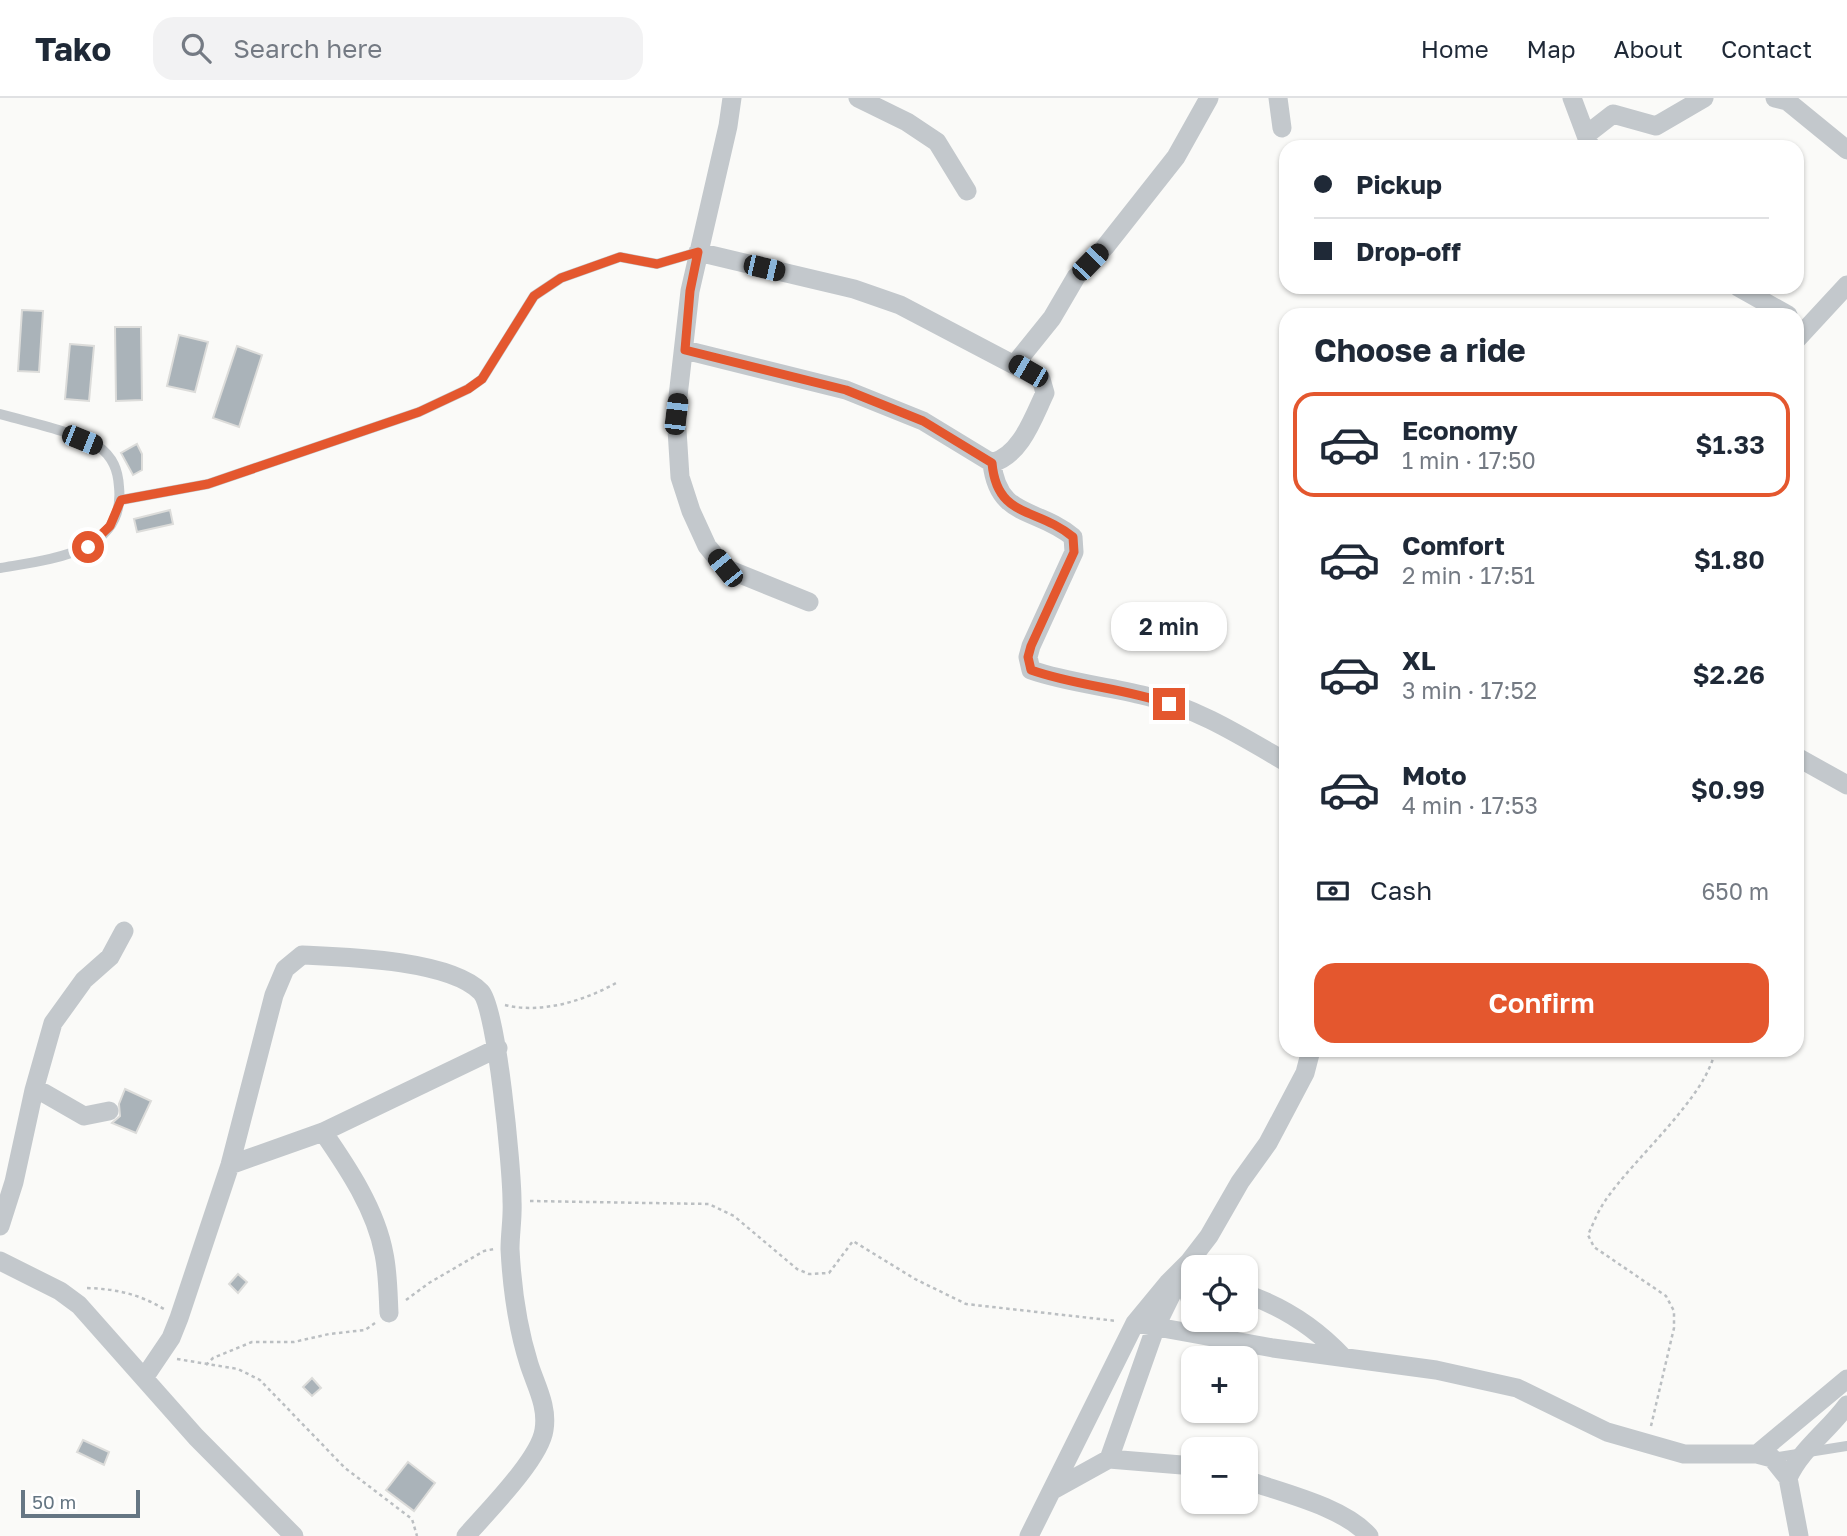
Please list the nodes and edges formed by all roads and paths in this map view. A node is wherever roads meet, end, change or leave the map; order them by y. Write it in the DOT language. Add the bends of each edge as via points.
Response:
graph roads {
  1 [pos="732,98"];
  2 [pos="858,98"];
  3 [pos="1209,98"];
  4 [pos="1278,98"];
  5 [pos="1572,98"];
  6 [pos="1704,98"];
  7 [pos="1775,98"];
  8 [pos="1282,128"];
  9 [pos="1588,140"];
  10 [pos="1589,140"];
  11 [pos="1847,150"];
  12 [pos="967,191"];
  13 [pos="698,252"];
  14 [pos="1847,285"];
  15 [pos="1750,294"];
  16 [pos="1776,308"];
  17 [pos="1804,325"];
  18 [pos="685,350"];
  19 [pos="1015,364"];
  20 [pos="0,414"];
  21 [pos="992,463"];
  22 [pos="121,500"];
  23 [pos="0,568"];
  24 [pos="809,602"];
  25 [pos="1279,758"];
  26 [pos="1804,761"];
  27 [pos="1847,785"];
  28 [pos="124,931"];
  29 [pos="616,984"];
  30 [pos="484,994"];
  31 [pos="498,1048"];
  32 [pos="1309,1057"];
  33 [pos="1714,1057"];
  34 [pos="33,1090"];
  35 [pos="108,1111"];
  36 [pos="324,1132"];
  37 [pos="229,1165"];
  38 [pos="512,1202"];
  39 [pos="0,1226"];
  40 [pos="510,1246"];
  41 [pos="1198,1255"];
  42 [pos="0,1261"];
  43 [pos="1181,1276"];
  44 [pos="1181,1284"];
  45 [pos="60,1291"];
  46 [pos="1258,1298"];
  47 [pos="390,1313"];
  48 [pos="179,1318"];
  49 [pos="1135,1323"];
  50 [pos="1181,1324"];
  51 [pos="1156,1326"];
  52 [pos="1236,1332"];
  53 [pos="160,1356"];
  54 [pos="1343,1357"];
  55 [pos="206,1365"];
  56 [pos="144,1377"];
  57 [pos="1847,1379"];
  58 [pos="1847,1405"];
  59 [pos="1647,1443"];
  60 [pos="1847,1446"];
  61 [pos="1803,1453"];
  62 [pos="1764,1456"];
  63 [pos="1110,1459"];
  64 [pos="1181,1465"];
  65 [pos="1788,1478"];
  66 [pos="1258,1484"];
  67 [pos="1054,1490"];
  68 [pos="294,1536"];
  69 [pos="417,1536"];
  70 [pos="466,1536"];
  71 [pos="1029,1536"];
  72 [pos="1369,1536"];
  73 [pos="1799,1536"];
  1 -- 13 [label="street"];
  2 -- 12 [label="street" via="937,142"];
  3 -- 19 [label="street" via="1176,157 1076,277 1052,318"];
  4 -- 8 [label="street"];
  5 -- 9 [label="street"];
  6 -- 10 [label="street" via="1656,126 1612,114"];
  7 -- 11 [label="street" via="1787,101"];
  13 -- 18 [label="street"];
  13 -- 19 [label="street" via="854,289 900,305"];
  13 -- 22 [label="lane" via="657,264 620,257 561,278 534,296 482,379 419,412 208,484"];
  14 -- 17 [label="street"];
  15 -- 16 [label="street"];
  18 -- 21 [label="street" via="846,390 923,421"];
  18 -- 24 [label="street" via="676,414 680,477 691,512 725,568"];
  19 -- 21 [label="street" via="1041,379 1045,393 1012,452"];
  20 -- 22 [label="lane" via="98,446 117,467"];
  21 -- 25 [label="street" via="997,489 1008,503 1073,537 1074,552 1031,646 1031,670 1149,696 1211,718"];
  22 -- 23 [label="lane" via="110,526 88,547 71,555"];
  26 -- 27 [label="street"];
  28 -- 34 [label="street" via="110,957 84,981 53,1023"];
  29 -- 30 [label="path" via="596,995 551,1007 516,1008"];
  30 -- 31 [label="street"];
  30 -- 37 [label="street" via="462,977 438,970 354,958 302,955 294,959 274,995"];
  31 -- 36 [label="street"];
  31 -- 38 [label="street"];
  32 -- 41 [label="street" via="1268,1143"];
  33 -- 59 [label="path" via="1699,1086 1605,1201 1588,1235 1594,1247 1666,1296 1674,1311"];
  34 -- 35 [label="street" via="84,1116"];
  34 -- 39 [label="street"];
  36 -- 37 [label="street"];
  36 -- 47 [label="street" via="374,1220 384,1253"];
  37 -- 48 [label="street"];
  38 -- 40 [label="street"];
  38 -- 49 [label="path" via="709,1204 734,1216 808,1274 829,1273 853,1241 967,1304"];
  40 -- 47 [label="path" via="473,1257"];
  40 -- 70 [label="street" via="513,1298 545,1408 544,1432 528,1462"];
  42 -- 45 [label="street"];
  43 -- 49 [label="street" via="1168,1283"];
  44 -- 51 [label="street"];
  45 -- 48 [label="path" via="117,1289 145,1298"];
  45 -- 56 [label="street" via="79,1305"];
  46 -- 54 [label="street" via="1322,1334"];
  47 -- 55 [label="path" via="365,1330 294,1342 252,1342 213,1357"];
  48 -- 53 [label="street"];
  49 -- 51 [label="street"];
  49 -- 67 [label="street"];
  50 -- 51 [label="street"];
  51 -- 63 [label="street"];
  52 -- 54 [label="street"];
  53 -- 55 [label="path"];
  53 -- 56 [label="street"];
  54 -- 59 [label="street" via="1436,1370 1517,1388 1606,1432"];
  55 -- 69 [label="path" via="239,1369 260,1380 345,1468 412,1519"];
  56 -- 68 [label="street"];
  57 -- 62 [label="street"];
  58 -- 61 [label="street"];
  59 -- 62 [label="street" via="1684,1454"];
  60 -- 61 [label="lane"];
  61 -- 62 [label="lane"];
  61 -- 65 [label="street"];
  62 -- 65 [label="street"];
  63 -- 64 [label="street"];
  63 -- 67 [label="street"];
  65 -- 73 [label="street"];
  66 -- 72 [label="street" via="1343,1514"];
  67 -- 71 [label="street"];
}
